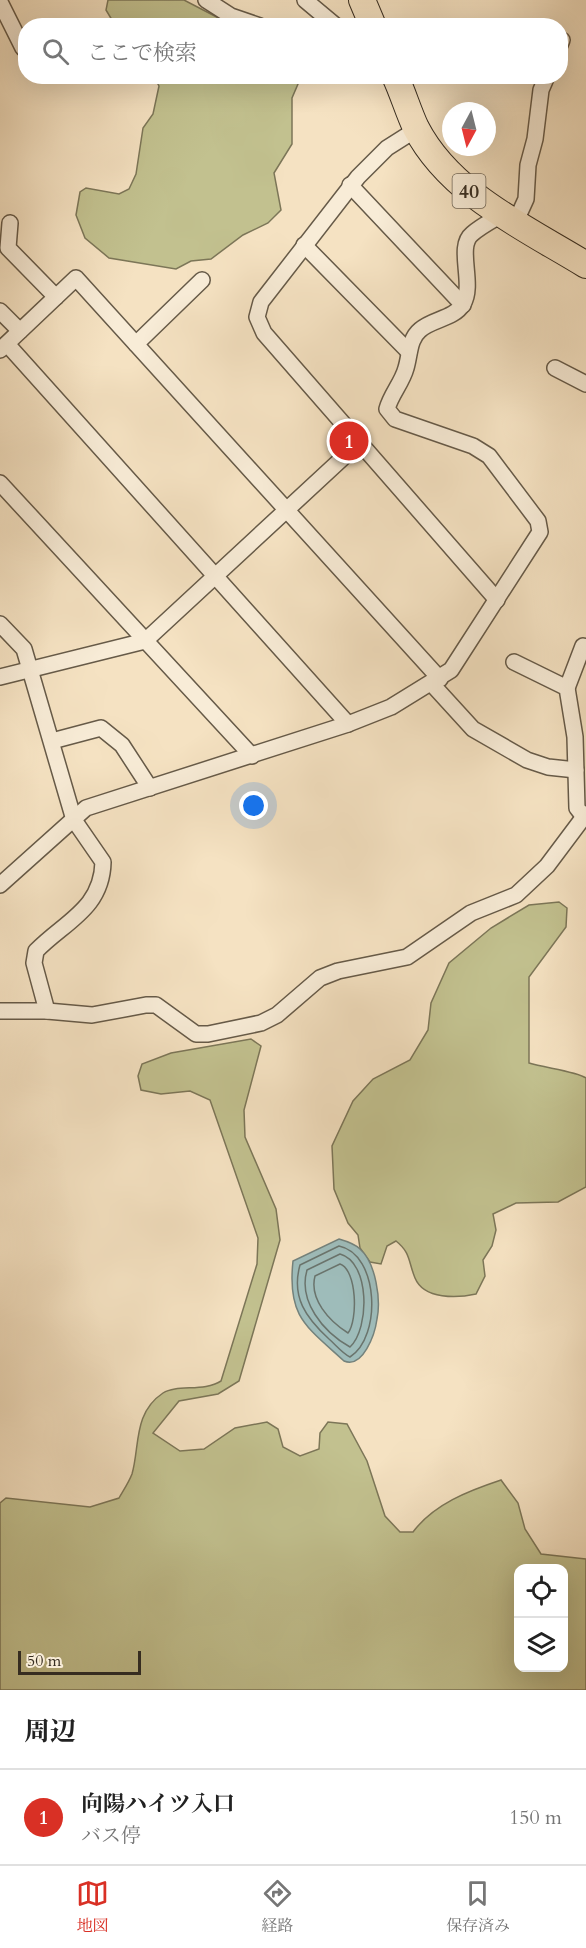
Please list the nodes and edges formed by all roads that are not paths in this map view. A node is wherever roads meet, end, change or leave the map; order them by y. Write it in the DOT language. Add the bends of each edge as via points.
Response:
graph roads {
  1 [pos="206,0"];
  2 [pos="305,0"];
  3 [pos="362,0"];
  4 [pos="0,2"];
  5 [pos="237,18"];
  6 [pos="326,18"];
  7 [pos="370,18"];
  8 [pos="18,38"];
  9 [pos="398,84"];
  10 [pos="544,84"];
  11 [pos="417,129"];
  12 [pos="350,185"];
  13 [pos="509,218"];
  14 [pos="10,222"];
  15 [pos="304,245"];
  16 [pos="586,265"];
  17 [pos="202,280"];
  18 [pos="56,297"];
  19 [pos="463,305"];
  20 [pos="0,311"];
  21 [pos="20,331"];
  22 [pos="136,344"];
  23 [pos="3,347"];
  24 [pos="409,352"];
  25 [pos="555,368"];
  26 [pos="586,384"];
  27 [pos="360,441"];
  28 [pos="0,483"];
  29 [pos="286,508"];
  30 [pos="214,575"];
  31 [pos="497,600"];
  32 [pos="0,624"];
  33 [pos="145,641"];
  34 [pos="583,646"];
  35 [pos="514,662"];
  36 [pos="31,669"];
  37 [pos="0,677"];
  38 [pos="436,681"];
  39 [pos="567,688"];
  40 [pos="348,724"];
  41 [pos="52,741"];
  42 [pos="252,756"];
  43 [pos="576,770"];
  44 [pos="150,788"];
  45 [pos="585,815"];
  46 [pos="74,820"];
  47 [pos="0,885"];
  48 [pos="0,1011"];
  49 [pos="47,1011"];
  1 -- 5 [label="street"];
  2 -- 6 [label="street"];
  3 -- 7 [label="main road"];
  4 -- 8 [label="street"];
  9 -- 11 [label="main road, 40"];
  10 -- 13 [label="street" via="528,165 526,199"];
  11 -- 12 [label="street" via="387,148"];
  11 -- 13 [label="main road, 40" via="449,172 474,195"];
  12 -- 15 [label="street"];
  12 -- 19 [label="street"];
  13 -- 16 [label="main road, 40"];
  13 -- 19 [label="street" via="470,235 466,244 469,286"];
  14 -- 18 [label="street" via="8,248"];
  15 -- 24 [label="street"];
  15 -- 27 [label="street" via="261,302 259,326"];
  17 -- 22 [label="street"];
  18 -- 21 [label="street"];
  18 -- 22 [label="street" via="76,278"];
  19 -- 24 [label="street" via="419,330"];
  20 -- 21 [label="street"];
  21 -- 23 [label="street"];
  22 -- 29 [label="street"];
  23 -- 30 [label="street"];
  24 -- 31 [label="street" via="406,369 387,409 395,419 473,446 489,456 538,521 540,532"];
  25 -- 26 [label="street"];
  27 -- 29 [label="street"];
  27 -- 31 [label="street"];
  28 -- 33 [label="street"];
  29 -- 30 [label="street"];
  29 -- 38 [label="street"];
  30 -- 33 [label="street"];
  30 -- 40 [label="street"];
  31 -- 38 [label="street" via="451,670"];
  32 -- 36 [label="street" via="24,649"];
  33 -- 36 [label="street"];
  33 -- 42 [label="street"];
  34 -- 39 [label="street"];
  35 -- 39 [label="street"];
  36 -- 37 [label="street"];
  36 -- 41 [label="street"];
  38 -- 40 [label="street" via="391,707"];
  38 -- 43 [label="street" via="473,729 527,760"];
  39 -- 43 [label="street"];
  40 -- 42 [label="street"];
  41 -- 44 [label="street" via="101,728 122,745"];
  41 -- 46 [label="street"];
  42 -- 44 [label="street"];
  43 -- 45 [label="street" via="577,808"];
  44 -- 46 [label="street" via="86,808"];
  45 -- 49 [label="street" via="547,866 516,895 471,914 407,957 320,978 277,1016 261,1023 196,1034 156,1005 92,1015"];
  46 -- 47 [label="street"];
  46 -- 49 [label="street" via="103,862 103,878 99,890 71,923 36,951 34,963"];
  48 -- 49 [label="street"];
}
